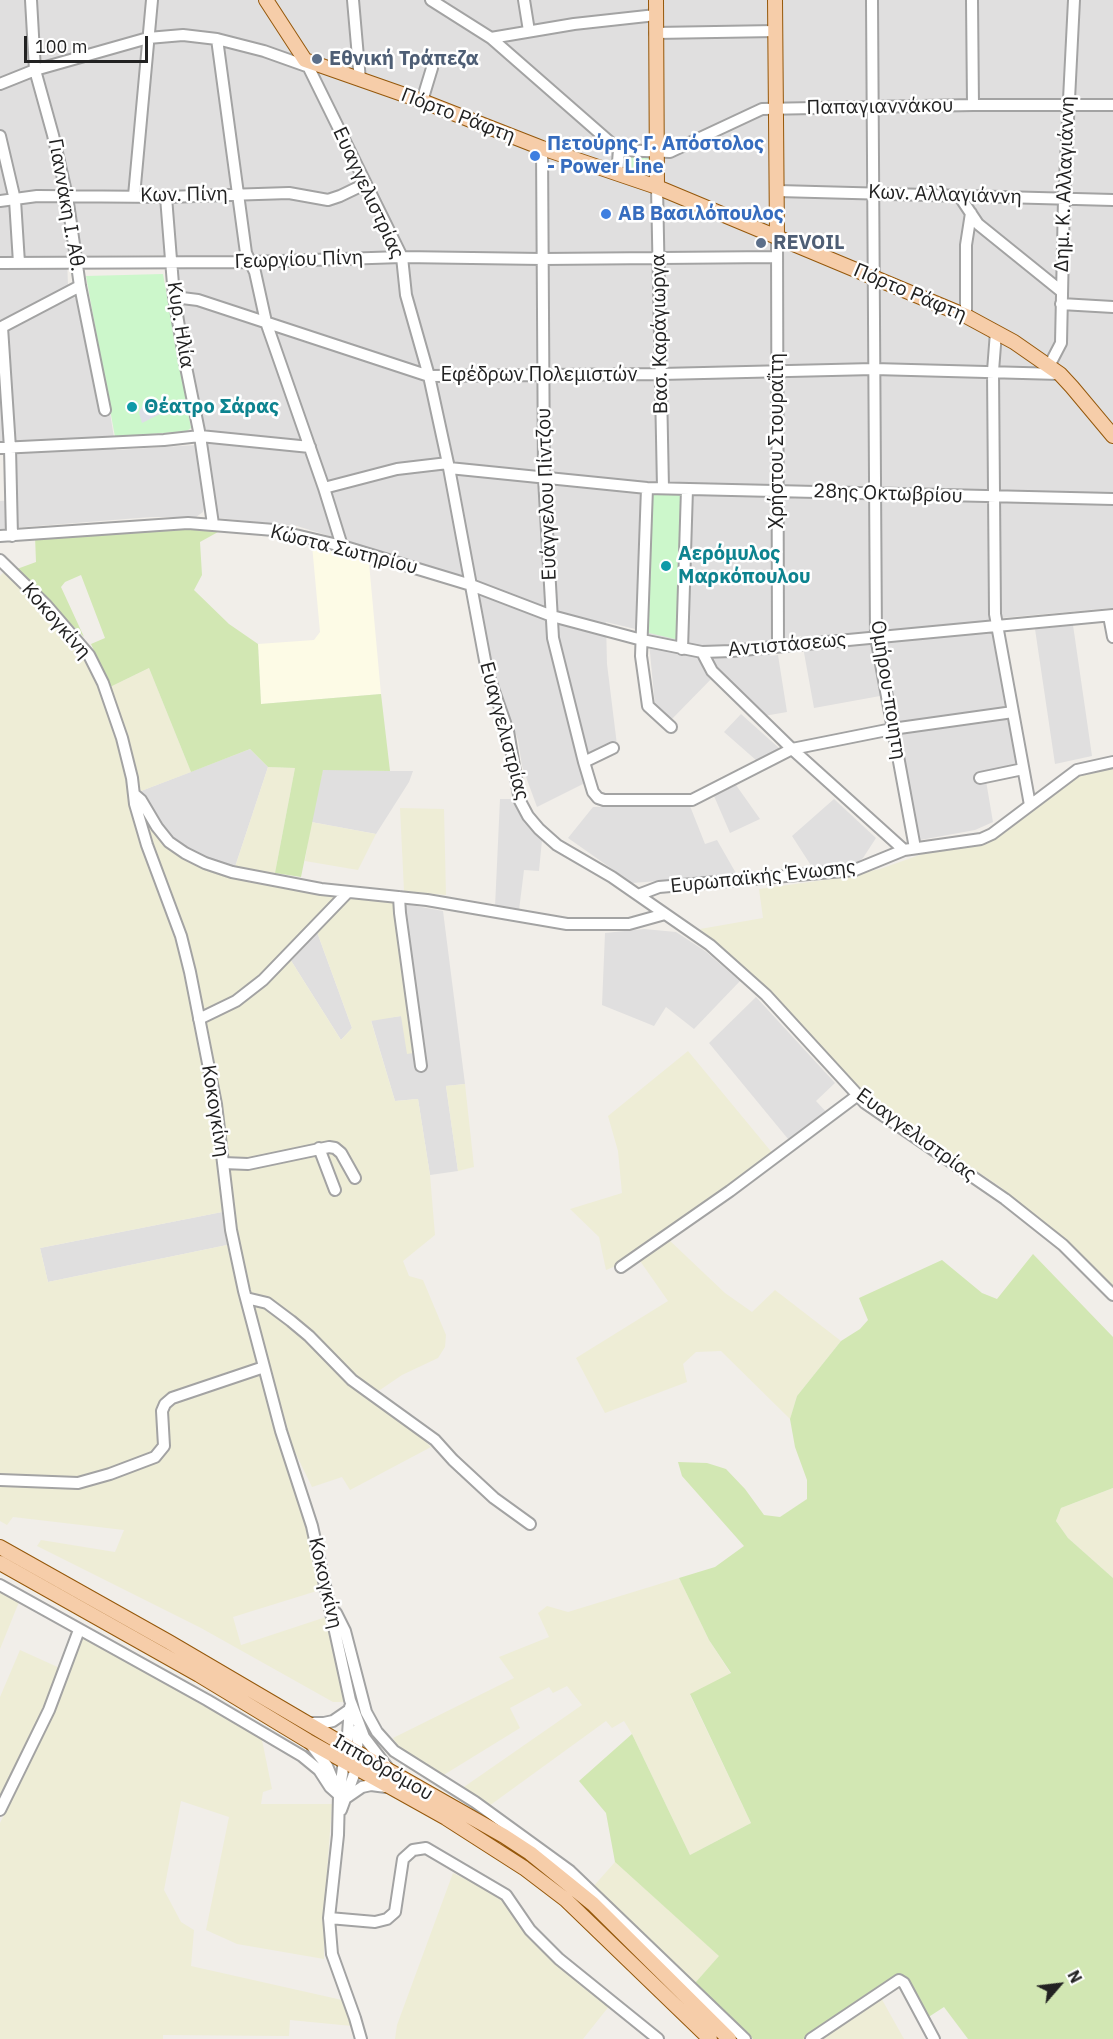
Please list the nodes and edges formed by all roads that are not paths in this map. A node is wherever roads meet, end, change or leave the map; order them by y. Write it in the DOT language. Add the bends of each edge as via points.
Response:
graph roads {
  1 [pos="31,0"];
  2 [pos="152,0"];
  3 [pos="266,0"];
  4 [pos="353,0"];
  5 [pos="431,0"];
  6 [pos="524,0"];
  7 [pos="656,0"];
  8 [pos="775,0"];
  9 [pos="872,0"];
  10 [pos="972,0"];
  11 [pos="1074,0"];
  12 [pos="656,15"];
  13 [pos="529,31"];
  14 [pos="776,31"];
  15 [pos="656,33"];
  16 [pos="148,38"];
  17 [pos="491,38"];
  18 [pos="217,39"];
  19 [pos="307,64"];
  20 [pos="432,68"];
  21 [pos="35,70"];
  22 [pos="360,80"];
  23 [pos="0,84"];
  24 [pos="422,101"];
  25 [pos="973,105"];
  26 [pos="1113,105"];
  27 [pos="873,106"];
  28 [pos="1068,106"];
  29 [pos="777,109"];
  30 [pos="0,136"];
  31 [pos="542,148"];
  32 [pos="619,150"];
  33 [pos="657,153"];
  34 [pos="617,174"];
  35 [pos="365,183"];
  36 [pos="657,187"];
  37 [pos="777,191"];
  38 [pos="874,192"];
  39 [pos="237,194"];
  40 [pos="66,196"];
  41 [pos="134,196"];
  42 [pos="166,196"];
  43 [pos="960,197"];
  44 [pos="1064,199"];
  45 [pos="15,200"];
  46 [pos="1113,200"];
  47 [pos="0,201"];
  48 [pos="971,213"];
  49 [pos="777,236"];
  50 [pos="402,257"];
  51 [pos="658,257"];
  52 [pos="777,257"];
  53 [pos="542,259"];
  54 [pos="171,262"];
  55 [pos="250,262"];
  56 [pos="0,263"];
  57 [pos="19,263"];
  58 [pos="78,264"];
  59 [pos="874,277"];
  60 [pos="80,286"];
  61 [pos="1061,291"];
  62 [pos="174,297"];
  63 [pos="1061,304"];
  64 [pos="1113,307"];
  65 [pos="966,316"];
  66 [pos="266,322"];
  67 [pos="1,328"];
  68 [pos="996,332"];
  69 [pos="874,369"];
  70 [pos="777,370"];
  71 [pos="1054,370"];
  72 [pos="993,371"];
  73 [pos="661,374"];
  74 [pos="429,376"];
  75 [pos="543,376"];
  76 [pos="105,410"];
  77 [pos="201,436"];
  78 [pos="1113,436"];
  79 [pos="310,447"];
  80 [pos="5,448"];
  81 [pos="448,465"];
  82 [pos="544,478"];
  83 [pos="324,488"];
  84 [pos="647,488"];
  85 [pos="663,488"];
  86 [pos="687,489"];
  87 [pos="778,491"];
  88 [pos="874,493"];
  89 [pos="994,496"];
  90 [pos="1113,499"];
  91 [pos="213,524"];
  92 [pos="0,536"];
  93 [pos="12,536"];
  94 [pos="342,546"];
  95 [pos="0,560"];
  96 [pos="471,585"];
  97 [pos="1111,615"];
  98 [pos="552,616"];
  99 [pos="998,627"];
  100 [pos="876,637"];
  101 [pos="1113,637"];
  102 [pos="642,640"];
  103 [pos="778,646"];
  104 [pos="682,649"];
  105 [pos="702,652"];
  106 [pos="1013,712"];
  107 [pos="671,727"];
  108 [pos="892,729"];
  109 [pos="613,748"];
  110 [pos="792,749"];
  111 [pos="584,762"];
  112 [pos="1113,762"];
  113 [pos="1023,769"];
  114 [pos="980,778"];
  115 [pos="134,794"];
  116 [pos="1030,805"];
  117 [pos="909,850"];
  118 [pos="347,893"];
  119 [pos="638,895"];
  120 [pos="399,897"];
  121 [pos="665,914"];
  122 [pos="200,1019"];
  123 [pos="421,1066"];
  124 [pos="858,1095"];
  125 [pos="319,1148"];
  126 [pos="223,1163"];
  127 [pos="355,1178"];
  128 [pos="334,1190"];
  129 [pos="621,1267"];
  130 [pos="1113,1295"];
  131 [pos="246,1298"];
  132 [pos="264,1367"];
  133 [pos="0,1480"];
  134 [pos="530,1524"];
  135 [pos="0,1547"];
  136 [pos="0,1563"];
  137 [pos="0,1585"];
  138 [pos="328,1596"];
  139 [pos="79,1630"];
  140 [pos="350,1705"];
  141 [pos="305,1722"];
  142 [pos="358,1722"];
  143 [pos="308,1741"];
  144 [pos="352,1750"];
  145 [pos="349,1765"];
  146 [pos="393,1774"];
  147 [pos="390,1788"];
  148 [pos="342,1796"];
  149 [pos="0,1810"];
  150 [pos="329,1918"];
  151 [pos="360,2039"];
  152 [pos="658,2039"];
  153 [pos="710,2039"];
  154 [pos="729,2039"];
  155 [pos="745,2039"];
  156 [pos="811,2039"];
  157 [pos="934,2039"];
  1 -- 21 [label="street, Γιαννάκη Ι. Αθ."];
  2 -- 16 [label="street"];
  3 -- 19 [label="main road"];
  4 -- 22 [label="street"];
  5 -- 17 [label="street"];
  6 -- 13 [label="street"];
  7 -- 12 [label="main road, Βασ. Καράγιωργα"];
  8 -- 14 [label="main road"];
  9 -- 27 [label="street, Ομήρου-ποιητη"];
  10 -- 25 [label="street"];
  11 -- 28 [label="street, Δημ. Κ. Αλλαγιάννη"];
  12 -- 13 [label="street"];
  12 -- 15 [label="main road, Βασ. Καράγιωργα"];
  13 -- 17 [label="street"];
  14 -- 15 [label="street"];
  14 -- 29 [label="main road"];
  15 -- 33 [label="main road, Βασ. Καράγιωργα"];
  16 -- 18 [label="street" via="183,35"];
  16 -- 21 [label="street"];
  16 -- 41 [label="street"];
  17 -- 32 [label="street"];
  18 -- 19 [label="street"];
  18 -- 39 [label="street"];
  19 -- 22 [label="main road, Πόρτο Ράφτη"];
  19 -- 35 [label="street, Ευαγγελιστρίας"];
  20 -- 24 [label="street"];
  21 -- 23 [label="street"];
  21 -- 40 [label="street, Γιαννάκη Ι. Αθ."];
  22 -- 24 [label="main road, Πόρτο Ράφτη"];
  24 -- 31 [label="main road, Πόρτο Ράφτη"];
  25 -- 27 [label="street, Παπαγιαννάκου"];
  25 -- 28 [label="street, Παπαγιαννάκου"];
  26 -- 28 [label="street, Παπαγιαννάκου"];
  27 -- 29 [label="street, Παπαγιαννάκου"];
  27 -- 38 [label="street, Ομήρου-ποιητη"];
  28 -- 44 [label="street, Δημ. Κ. Αλλαγιάννη"];
  29 -- 33 [label="street, Παπαγιαννάκου" via="762,109 670,152"];
  29 -- 37 [label="main road"];
  30 -- 45 [label="street"];
  31 -- 34 [label="main road, Πόρτο Ράφτη"];
  31 -- 53 [label="street, Ευάγγελου Πίντζου"];
  32 -- 33 [label="street"];
  32 -- 34 [label="street"];
  33 -- 36 [label="main road, Βασ. Καράγιωργα"];
  34 -- 36 [label="main road, Πόρτο Ράφτη"];
  35 -- 39 [label="street, Κων. Πίνη" via="328,200 289,193"];
  35 -- 50 [label="street, Ευαγγελιστρίας"];
  36 -- 49 [label="main road, Πόρτο Ράφτη"];
  36 -- 51 [label="street, Βασ. Καράγιωργα"];
  37 -- 38 [label="street, Κων. Αλλαγιάννη"];
  37 -- 49 [label="main road"];
  38 -- 43 [label="street, Κων. Αλλαγιάννη"];
  38 -- 59 [label="street, Ομήρου-ποιητη"];
  39 -- 42 [label="street, Κων. Πίνη"];
  39 -- 55 [label="street"];
  40 -- 41 [label="street, Κων. Πίνη"];
  40 -- 45 [label="street, Κων. Πίνη"];
  40 -- 58 [label="street, Γιαννάκη Ι. Αθ."];
  41 -- 42 [label="street, Κων. Πίνη"];
  42 -- 54 [label="street, Κυρ. Ηλία"];
  43 -- 44 [label="street, Κων. Αλλαγιάννη"];
  43 -- 48 [label="street"];
  44 -- 46 [label="street, Κων. Αλλαγιάννη"];
  44 -- 61 [label="street, Δημ. Κ. Αλλαγιάννη"];
  45 -- 47 [label="street, Κων. Πίνη"];
  45 -- 57 [label="street"];
  48 -- 61 [label="street" via="978,224"];
  48 -- 65 [label="street" via="966,245"];
  49 -- 52 [label="street, Χρήστου Στουραΐτη"];
  49 -- 59 [label="main road, Πόρτο Ράφτη"];
  50 -- 53 [label="street, Γεωργίου Πίνη"];
  50 -- 55 [label="street, Γεωργίου Πίνη"];
  50 -- 74 [label="street, Ευαγγελιστρίας" via="408,306"];
  51 -- 52 [label="street, Γεωργίου Πίνη"];
  51 -- 53 [label="street, Γεωργίου Πίνη"];
  51 -- 73 [label="street, Βασ. Καράγιωργα"];
  52 -- 70 [label="street, Χρήστου Στουραΐτη"];
  53 -- 75 [label="street, Ευάγγελου Πίντζου"];
  54 -- 55 [label="street, Γεωργίου Πίνη"];
  54 -- 58 [label="street, Γεωργίου Πίνη"];
  54 -- 62 [label="street, Κυρ. Ηλία"];
  55 -- 66 [label="street"];
  56 -- 57 [label="street, Γεωργίου Πίνη"];
  57 -- 58 [label="street, Γεωργίου Πίνη"];
  58 -- 60 [label="street, Γιαννάκη Ι. Αθ."];
  59 -- 65 [label="main road, Πόρτο Ράφτη"];
  59 -- 69 [label="street, Ομήρου-ποιητη"];
  60 -- 67 [label="street"];
  60 -- 76 [label="street, Γιαννάκη Ι. Αθ."];
  61 -- 63 [label="street, Δημ. Κ. Αλλαγιάννη"];
  62 -- 66 [label="street, Εφέδρων Πολεμιστών" via="198,300"];
  62 -- 77 [label="street, Κυρ. Ηλία"];
  63 -- 64 [label="street"];
  63 -- 71 [label="street, Δημ. Κ. Αλλαγιάννη" via="1061,342"];
  65 -- 68 [label="main road, Πόρτο Ράφτη"];
  66 -- 74 [label="street, Εφέδρων Πολεμιστών"];
  66 -- 79 [label="street"];
  67 -- 80 [label="street"];
  68 -- 71 [label="main road, Πόρτο Ράφτη"];
  68 -- 72 [label="street"];
  69 -- 70 [label="street, Εφέδρων Πολεμιστών"];
  69 -- 72 [label="street, Εφέδρων Πολεμιστών"];
  69 -- 88 [label="street, Ομήρου-ποιητη"];
  70 -- 73 [label="street, Εφέδρων Πολεμιστών"];
  70 -- 87 [label="street, Χρήστου Στουραΐτη"];
  71 -- 72 [label="street, Εφέδρων Πολεμιστών"];
  71 -- 78 [label="main road, Πόρτο Ράφτη"];
  72 -- 89 [label="street"];
  73 -- 75 [label="street, Εφέδρων Πολεμιστών"];
  73 -- 85 [label="street, Βασ. Καράγιωργα"];
  74 -- 75 [label="street, Εφέδρων Πολεμιστών"];
  74 -- 81 [label="street, Ευαγγελιστρίας"];
  75 -- 82 [label="street, Ευάγγελου Πίντζου"];
  77 -- 79 [label="street"];
  77 -- 80 [label="street"];
  77 -- 91 [label="street, Κυρ. Ηλία"];
  79 -- 83 [label="street"];
  80 -- 93 [label="street"];
  81 -- 82 [label="street, 28ης Οκτωβρίου"];
  81 -- 83 [label="street, 28ης Οκτωβρίου" via="397,469"];
  81 -- 96 [label="street, Ευαγγελιστρίας"];
  82 -- 84 [label="street, 28ης Οκτωβρίου"];
  82 -- 98 [label="street, Ευάγγελου Πίντζου"];
  83 -- 94 [label="street"];
  84 -- 85 [label="street, 28ης Οκτωβρίου"];
  84 -- 102 [label="street"];
  85 -- 86 [label="street, 28ης Οκτωβρίου"];
  86 -- 87 [label="street, 28ης Οκτωβρίου"];
  86 -- 104 [label="street"];
  87 -- 88 [label="street, 28ης Οκτωβρίου"];
  87 -- 103 [label="street, Χρήστου Στουραΐτη"];
  88 -- 89 [label="street, 28ης Οκτωβρίου"];
  88 -- 100 [label="street, Ομήρου-ποιητη"];
  89 -- 90 [label="street, 28ης Οκτωβρίου"];
  89 -- 99 [label="street" via="994,604"];
  91 -- 93 [label="street, Κώστα Σωτηρίου"];
  91 -- 94 [label="street, Κώστα Σωτηρίου" via="274,530"];
  92 -- 93 [label="street, Κώστα Σωτηρίου"];
  94 -- 96 [label="street, Κώστα Σωτηρίου"];
  95 -- 115 [label="street, Κοκογκίνη" via="89,655 122,738"];
  96 -- 98 [label="street, Αντιστάσεως"];
  96 -- 119 [label="street, Ευαγγελιστρίας" via="487,671 508,730 524,809 550,840"];
  97 -- 99 [label="street, Αντιστάσεως"];
  97 -- 101 [label="street"];
  98 -- 102 [label="street, Αντιστάσεως"];
  98 -- 111 [label="street, Ευάγγελου Πίντζου" via="553,638"];
  99 -- 100 [label="street, Αντιστάσεως"];
  99 -- 106 [label="street"];
  100 -- 103 [label="street, Αντιστάσεως"];
  100 -- 108 [label="street, Ομήρου-ποιητη"];
  102 -- 104 [label="street, Αντιστάσεως"];
  102 -- 107 [label="street" via="648,706"];
  103 -- 105 [label="street, Αντιστάσεως"];
  104 -- 105 [label="street, Αντιστάσεως"];
  105 -- 110 [label="street" via="712,671"];
  106 -- 108 [label="street"];
  106 -- 113 [label="street"];
  108 -- 110 [label="street"];
  108 -- 117 [label="street, Ομήρου-ποιητη"];
  109 -- 111 [label="street"];
  110 -- 111 [label="street, Ευάγγελου Πίντζου" via="692,800 598,798"];
  110 -- 117 [label="street"];
  112 -- 116 [label="street, Ευρωπαϊκής Ένωσης" via="1077,770"];
  113 -- 114 [label="street"];
  113 -- 116 [label="street"];
  115 -- 118 [label="street" via="169,842 185,854 232,872"];
  115 -- 122 [label="street, Κοκογκίνη" via="147,845 181,936"];
  116 -- 117 [label="street, Ευρωπαϊκής Ένωσης" via="981,839"];
  117 -- 119 [label="street, Ευρωπαϊκής Ένωσης" via="855,870 659,887"];
  118 -- 120 [label="street"];
  118 -- 122 [label="street" via="263,980 236,1001"];
  119 -- 121 [label="street, Ευαγγελιστρίας"];
  120 -- 121 [label="street" via="567,924 629,924"];
  120 -- 123 [label="street"];
  121 -- 124 [label="street, Ευαγγελιστρίας" via="710,945 766,995"];
  122 -- 126 [label="street, Κοκογκίνη"];
  124 -- 129 [label="street"];
  124 -- 130 [label="street, Ευαγγελιστρίας" via="1005,1199 1063,1245"];
  125 -- 126 [label="street" via="248,1164"];
  125 -- 127 [label="street" via="335,1148"];
  125 -- 128 [label="street"];
  126 -- 131 [label="street, Κοκογκίνη" via="234,1251"];
  131 -- 132 [label="street, Κοκογκίνη"];
  131 -- 134 [label="street" via="267,1303 309,1336 352,1380 435,1440 494,1497"];
  132 -- 133 [label="street" via="172,1398 162,1412 164,1446 155,1456 78,1483"];
  132 -- 138 [label="street, Κοκογκίνη" via="312,1526"];
  135 -- 141 [label="main road, Ιπποδρόμου"];
  136 -- 143 [label="main road, Ιπποδρόμου"];
  137 -- 139 [label="street"];
  138 -- 140 [label="street, Κοκογκίνη"];
  138 -- 155 [label="street" via="345,1631 366,1712 377,1732 394,1750 475,1802 570,1871"];
  139 -- 148 [label="street" via="302,1756"];
  139 -- 149 [label="street" via="49,1710"];
  140 -- 141 [label="street" via="342,1716 324,1724"];
  140 -- 142 [label="street"];
  140 -- 144 [label="street"];
  141 -- 144 [label="main road, Ιπποδρόμου"];
  142 -- 144 [label="street"];
  142 -- 146 [label="street" via="373,1750"];
  143 -- 145 [label="main road, Ιπποδρόμου"];
  143 -- 148 [label="street" via="327,1766"];
  144 -- 145 [label="street"];
  144 -- 146 [label="main road, Ιπποδρόμου"];
  145 -- 147 [label="main road, Ιπποδρόμου"];
  145 -- 148 [label="street"];
  146 -- 154 [label="main road, Ιπποδρόμου" via="504,1836 551,1869 593,1904"];
  147 -- 148 [label="street" via="369,1785"];
  147 -- 153 [label="main road, Ιπποδρόμου" via="446,1818 566,1900"];
  148 -- 150 [label="street"];
  150 -- 151 [label="street" via="332,1954"];
  150 -- 152 [label="street" via="375,1922 387,1919 395,1911 403,1859 413,1850 426,1848 506,1895 530,1930 560,1959"];
  156 -- 157 [label="street" via="900,1980"];
}
